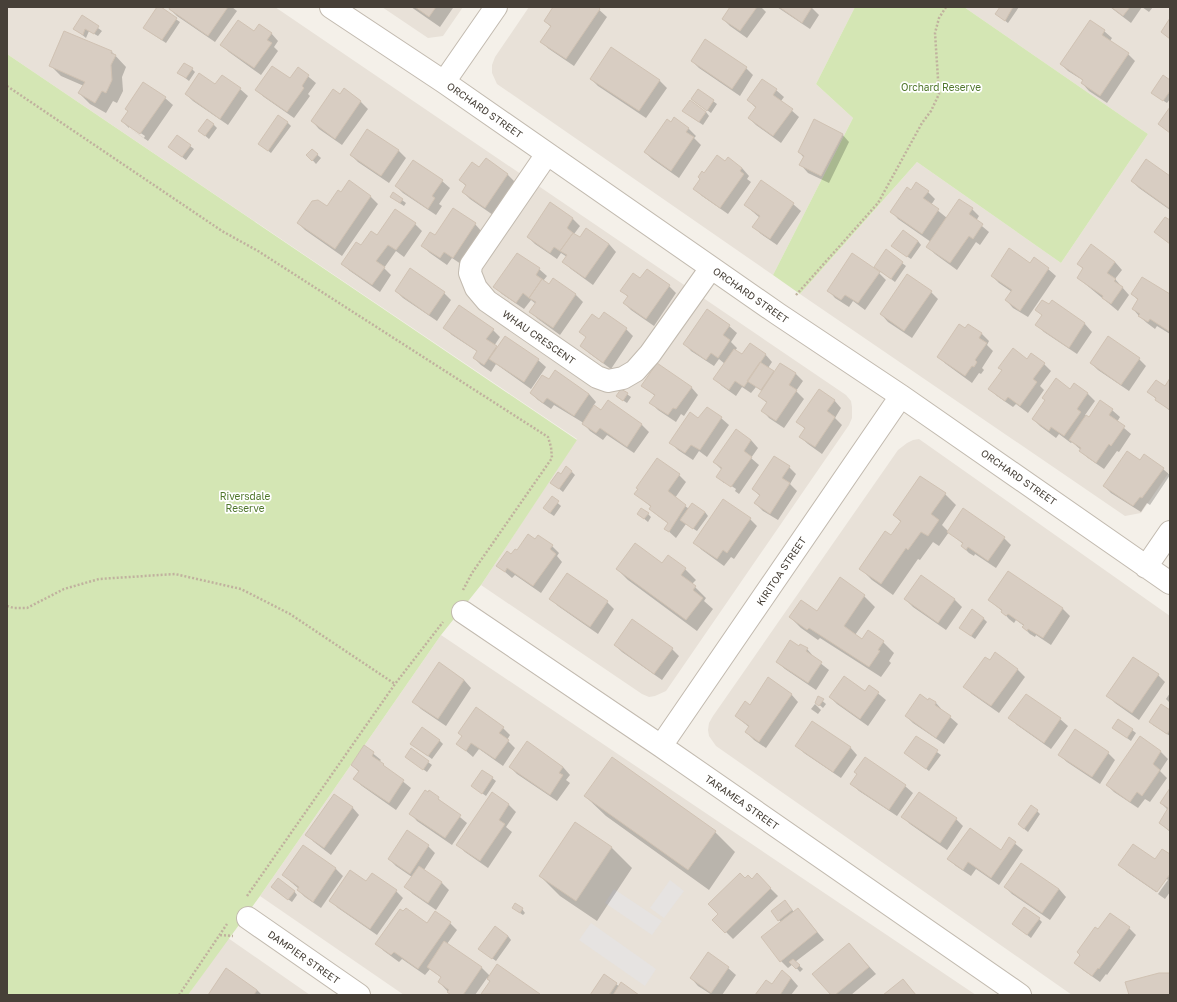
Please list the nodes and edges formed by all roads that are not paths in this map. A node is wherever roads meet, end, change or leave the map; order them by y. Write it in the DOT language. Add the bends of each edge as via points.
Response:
graph roads {
  1 [pos="331,7"];
  2 [pos="496,7"];
  3 [pos="444,82"];
  4 [pos="547,154"];
  5 [pos="711,268"];
  6 [pos="901,396"];
  7 [pos="1170,532"];
  8 [pos="1146,567"];
  9 [pos="1170,583"];
  10 [pos="459,609"];
  11 [pos="661,746"];
  12 [pos="239,920"];
  13 [pos="359,995"];
  14 [pos="1020,995"];
  1 -- 3 [label="street, ORCHARD STREET"];
  2 -- 3 [label="street"];
  3 -- 4 [label="street, ORCHARD STREET"];
  4 -- 5 [label="street, ORCHARD STREET"];
  4 -- 5 [label="street, WHAU CRESCENT" via="471,265 470,273 483,297 522,326 596,377 608,381 623,378 635,371 650,354"];
  5 -- 6 [label="street, ORCHARD STREET"];
  6 -- 8 [label="street, ORCHARD STREET"];
  6 -- 11 [label="street, KIRITOA STREET"];
  7 -- 8 [label="street"];
  8 -- 9 [label="street, ORCHARD STREET"];
  10 -- 11 [label="street, TARAMEA STREET"];
  11 -- 14 [label="street, TARAMEA STREET"];
  12 -- 13 [label="street, DAMPIER STREET"];
}
